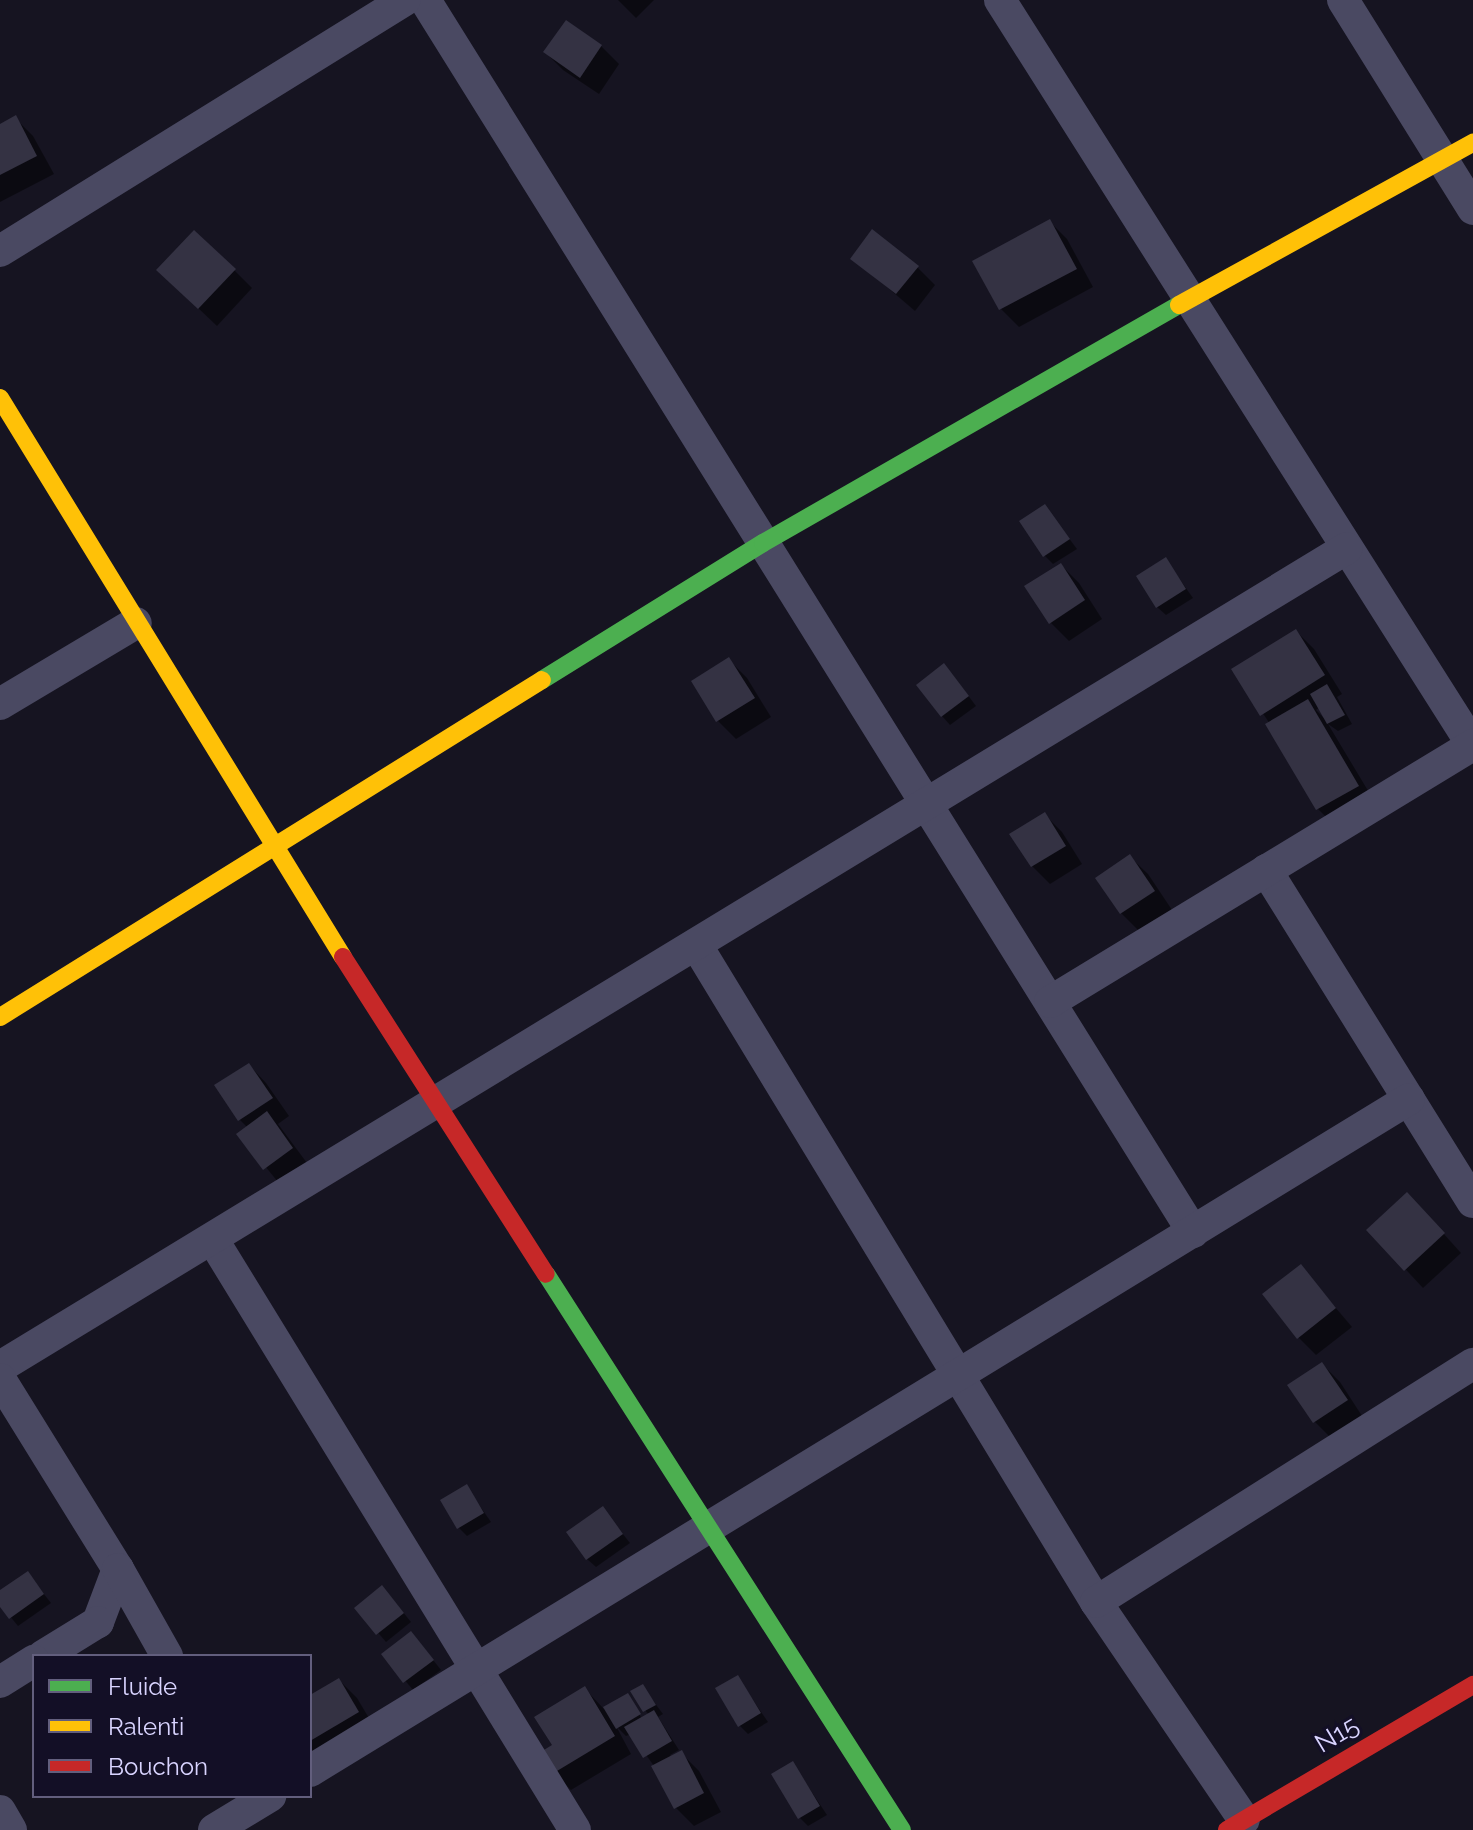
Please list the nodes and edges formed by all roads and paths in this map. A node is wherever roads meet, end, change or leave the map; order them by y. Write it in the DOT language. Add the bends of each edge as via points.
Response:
graph roads {
  1 [pos="405,0"];
  2 [pos="425,0"];
  3 [pos="1000,0"];
  4 [pos="1343,0"];
  5 [pos="1473,143"];
  6 [pos="1444,162"];
  7 [pos="1473,209"];
  8 [pos="0,251"];
  9 [pos="1190,300"];
  10 [pos="0,398"];
  11 [pos="763,543"];
  12 [pos="1347,548"];
  13 [pos="136,623"];
  14 [pos="0,704"];
  15 [pos="1473,745"];
  16 [pos="927,805"];
  17 [pos="273,848"];
  18 [pos="1266,870"];
  19 [pos="697,946"];
  20 [pos="1050,1002"];
  21 [pos="0,1017"];
  22 [pos="1409,1099"];
  23 [pos="438,1104"];
  24 [pos="1473,1202"];
  25 [pos="1193,1232"];
  26 [pos="213,1240"];
  27 [pos="1473,1364"];
  28 [pos="0,1367"];
  29 [pos="958,1376"];
  30 [pos="0,1379"];
  31 [pos="711,1527"];
  32 [pos="118,1569"];
  33 [pos="1096,1602"];
  34 [pos="46,1654"];
  35 [pos="166,1654"];
  36 [pos="32,1662"];
  37 [pos="477,1670"];
  38 [pos="0,1682"];
  39 [pos="1473,1685"];
  40 [pos="312,1770"];
  41 [pos="256,1800"];
  42 [pos="0,1811"];
  43 [pos="1235,1825"];
  44 [pos="11,1830"];
  45 [pos="214,1830"];
  46 [pos="575,1830"];
  47 [pos="902,1830"];
  1 -- 8 [label="street"];
  2 -- 11 [label="street"];
  3 -- 9 [label="street"];
  4 -- 6 [label="street"];
  5 -- 6 [label="street"];
  6 -- 7 [label="street"];
  6 -- 9 [label="street"];
  9 -- 11 [label="street"];
  9 -- 12 [label="street"];
  10 -- 13 [label="street"];
  11 -- 16 [label="street"];
  11 -- 17 [label="street"];
  12 -- 15 [label="street"];
  12 -- 16 [label="street"];
  13 -- 14 [label="street"];
  13 -- 17 [label="street"];
  15 -- 18 [label="street"];
  16 -- 19 [label="street"];
  16 -- 20 [label="street"];
  17 -- 21 [label="street"];
  17 -- 23 [label="street"];
  18 -- 20 [label="street"];
  18 -- 22 [label="street"];
  19 -- 23 [label="street"];
  19 -- 29 [label="street"];
  20 -- 25 [label="street"];
  22 -- 24 [label="street"];
  22 -- 25 [label="street"];
  23 -- 26 [label="street"];
  23 -- 31 [label="street"];
  25 -- 29 [label="street"];
  26 -- 28 [label="street"];
  26 -- 37 [label="street"];
  27 -- 33 [label="street"];
  29 -- 31 [label="street"];
  29 -- 33 [label="street"];
  30 -- 32 [label="street"];
  31 -- 37 [label="street"];
  31 -- 47 [label="street"];
  32 -- 34 [label="street" via="98,1622"];
  32 -- 35 [label="street"];
  33 -- 43 [label="street"];
  36 -- 38 [label="street"];
  37 -- 40 [label="street"];
  37 -- 46 [label="street"];
  39 -- 43 [label="street, N15"];
  41 -- 45 [label="street"];
  42 -- 44 [label="street"];
}
